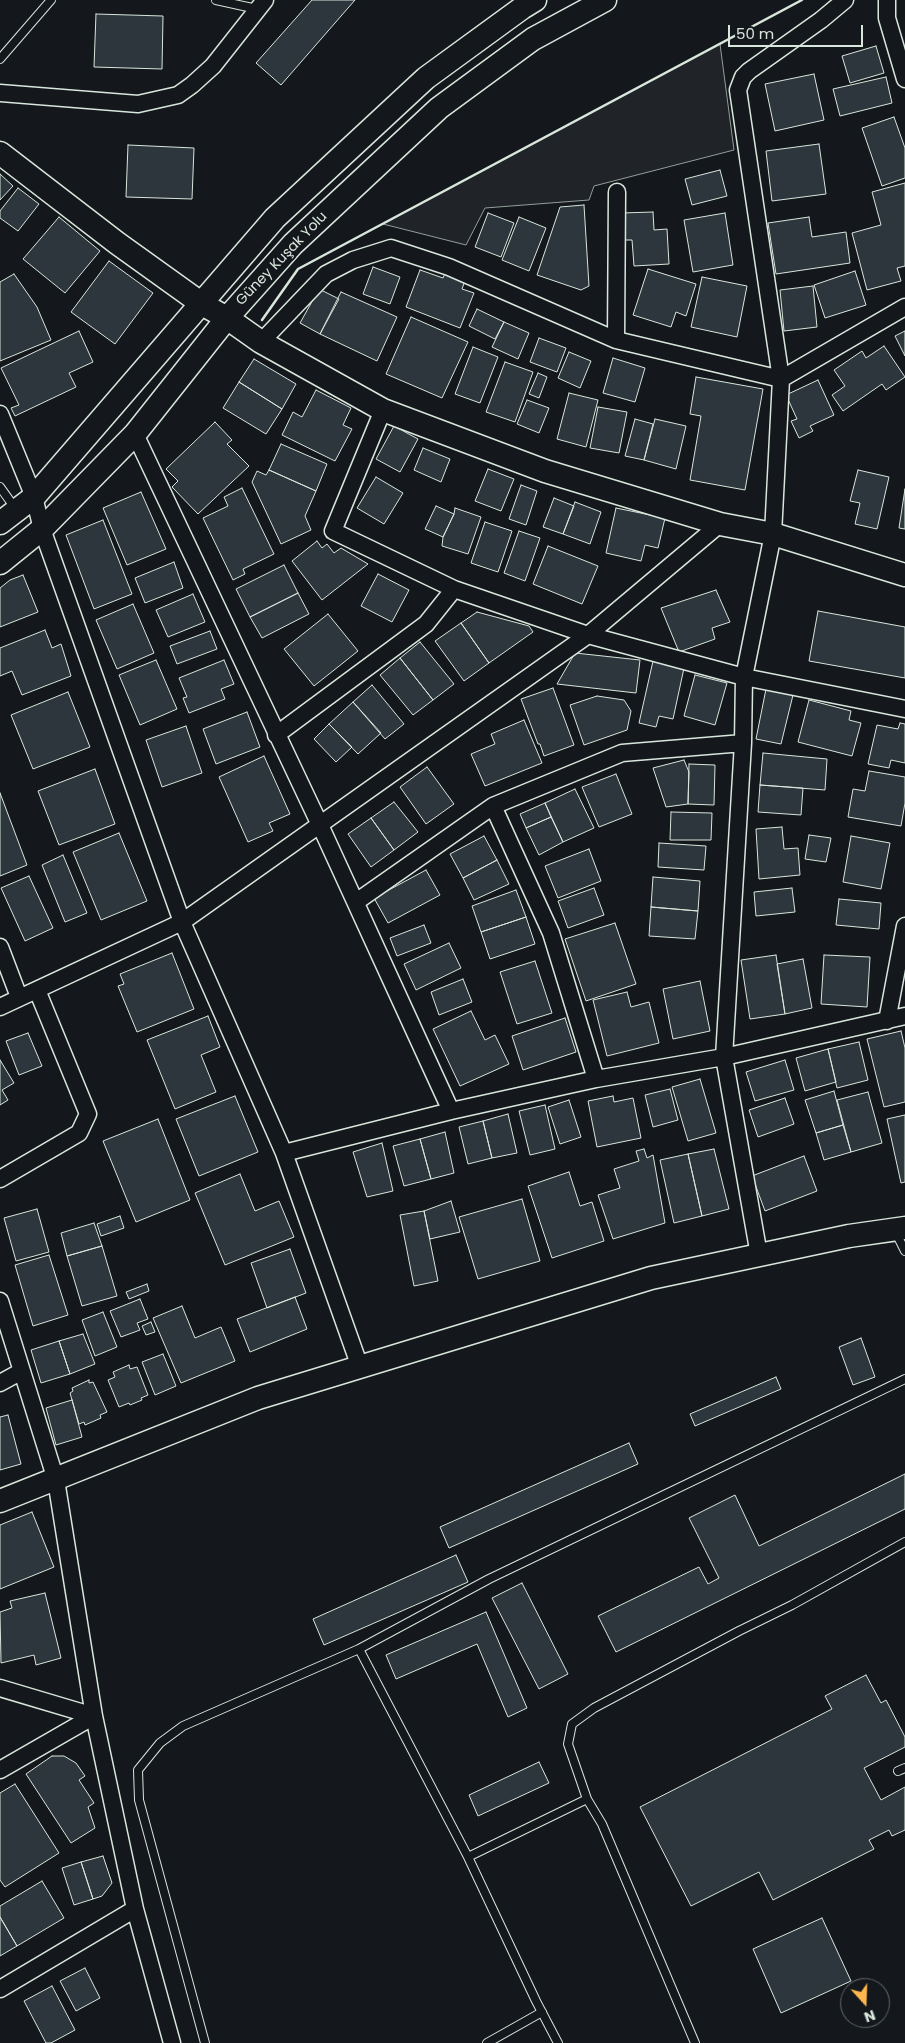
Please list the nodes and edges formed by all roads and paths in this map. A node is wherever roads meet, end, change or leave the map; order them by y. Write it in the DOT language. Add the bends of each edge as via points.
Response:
graph roads {
  1 [pos="50,0"];
  2 [pos="216,0"];
  3 [pos="845,0"];
  4 [pos="887,0"];
  5 [pos="527,2"];
  6 [pos="597,2"];
  7 [pos="261,5"];
  8 [pos="533,39"];
  9 [pos="0,59"];
  10 [pos="905,79"];
  11 [pos="0,92"];
  12 [pos="0,153"];
  13 [pos="617,192"];
  14 [pos="202,304"];
  15 [pos="905,307"];
  16 [pos="227,318"];
  17 [pos="616,340"];
  18 [pos="261,342"];
  19 [pos="781,379"];
  20 [pos="383,410"];
  21 [pos="0,414"];
  22 [pos="135,434"];
  23 [pos="0,487"];
  24 [pos="34,497"];
  25 [pos="8,517"];
  26 [pos="720,524"];
  27 [pos="42,529"];
  28 [pos="773,534"];
  29 [pos="0,563"];
  30 [pos="905,575"];
  31 [pos="454,589"];
  32 [pos="588,635"];
  33 [pos="744,677"];
  34 [pos="905,709"];
  35 [pos="276,735"];
  36 [pos="743,743"];
  37 [pos="493,806"];
  38 [pos="320,825"];
  39 [pos="356,902"];
  40 [pos="182,922"];
  41 [pos="905,926"];
  42 [pos="0,947"];
  43 [pos="37,990"];
  44 [pos="19,997"];
  45 [pos="0,1006"];
  46 [pos="905,1016"];
  47 [pos="887,1021"];
  48 [pos="724,1057"];
  49 [pos="596,1079"];
  50 [pos="451,1111"];
  51 [pos="284,1153"];
  52 [pos="0,1179"];
  53 [pos="900,1229"];
  54 [pos="905,1252"];
  55 [pos="759,1255"];
  56 [pos="0,1301"];
  57 [pos="360,1367"];
  58 [pos="22,1371"];
  59 [pos="905,1379"];
  60 [pos="0,1383"];
  61 [pos="56,1480"];
  62 [pos="0,1501"];
  63 [pos="905,1542"];
  64 [pos="359,1648"];
  65 [pos="0,1688"];
  66 [pos="94,1716"];
  67 [pos="0,1770"];
  68 [pos="587,1799"];
  69 [pos="468,1857"];
  70 [pos="136,1909"];
  71 [pos="0,1989"];
  72 [pos="542,2012"];
  73 [pos="172,2043"];
  74 [pos="205,2043"];
  75 [pos="487,2043"];
  76 [pos="558,2043"];
  77 [pos="695,2043"];
  1 -- 9 [label="lane"];
  2 -- 7 [label="lane"];
  3 -- 19 [label="street" via="749,71 742,77 738,90"];
  4 -- 10 [label="street" via="887,18"];
  5 -- 8 [label="main road"];
  5 -- 14 [label="main road, Güney Kuşak Yolu" via="426,78 347,149 275,218"];
  6 -- 8 [label="main road, Güney Kuşak Yolu"];
  7 -- 11 [label="street" via="213,66 178,95 138,104"];
  8 -- 16 [label="main road, Güney Kuşak Yolu" via="439,108 293,244"];
  12 -- 14 [label="main road"];
  13 -- 17 [label="street"];
  14 -- 16 [label="main road"];
  14 -- 24 [label="main road, Güney Kuşak Yolu"];
  15 -- 19 [label="street"];
  16 -- 18 [label="main road"];
  16 -- 22 [label="main road, Güney Kuşak Yolu"];
  17 -- 18 [label="street" via="448,266 391,248 353,260 326,274"];
  17 -- 19 [label="street"];
  18 -- 20 [label="main road"];
  19 -- 28 [label="street"];
  20 -- 26 [label="main road" via="545,471"];
  20 -- 31 [label="street" via="333,532"];
  21 -- 24 [label="street"];
  22 -- 27 [label="main road, Güney Kuşak Yolu"];
  22 -- 35 [label="street"];
  23 -- 25 [label="lane"];
  24 -- 25 [label="main road, Güney Kuşak Yolu"];
  24 -- 27 [label="street"];
  26 -- 28 [label="main road"];
  26 -- 32 [label="street"];
  27 -- 29 [label="main road, Güney Kuşak Yolu"];
  27 -- 40 [label="street"];
  28 -- 30 [label="main road"];
  28 -- 33 [label="street"];
  31 -- 32 [label="street"];
  31 -- 35 [label="street" via="426,624"];
  32 -- 33 [label="street"];
  32 -- 38 [label="street"];
  33 -- 34 [label="street"];
  33 -- 36 [label="street"];
  35 -- 38 [label="street"];
  36 -- 37 [label="street" via="622,753"];
  36 -- 48 [label="street"];
  37 -- 39 [label="street"];
  37 -- 49 [label="street" via="551,933"];
  38 -- 39 [label="street"];
  38 -- 40 [label="street"];
  39 -- 50 [label="street"];
  40 -- 43 [label="street"];
  40 -- 51 [label="street"];
  41 -- 47 [label="street"];
  42 -- 44 [label="street"];
  43 -- 44 [label="street"];
  43 -- 52 [label="street" via="88,1114 79,1133"];
  44 -- 45 [label="street"];
  46 -- 47 [label="street"];
  47 -- 48 [label="street"];
  48 -- 49 [label="street"];
  48 -- 55 [label="street"];
  49 -- 50 [label="street"];
  50 -- 51 [label="street"];
  51 -- 57 [label="street"];
  53 -- 54 [label="lane"];
  53 -- 55 [label="main road"];
  55 -- 57 [label="main road" via="651,1278"];
  56 -- 58 [label="street"];
  57 -- 61 [label="main road" via="258,1398"];
  58 -- 60 [label="street"];
  58 -- 61 [label="street"];
  59 -- 64 [label="lane" via="489,1579"];
  61 -- 62 [label="main road"];
  61 -- 66 [label="street"];
  63 -- 68 [label="lane" via="594,1708 572,1724 568,1744"];
  64 -- 69 [label="lane"];
  64 -- 74 [label="lane" via="183,1726 160,1743 138,1770 139,1800"];
  65 -- 66 [label="street"];
  66 -- 67 [label="street"];
  66 -- 70 [label="street"];
  68 -- 69 [label="lane"];
  68 -- 77 [label="lane" via="602,1824"];
  69 -- 72 [label="lane"];
  70 -- 71 [label="street"];
  70 -- 73 [label="street"];
  72 -- 75 [label="lane"];
  72 -- 76 [label="lane"];
}
